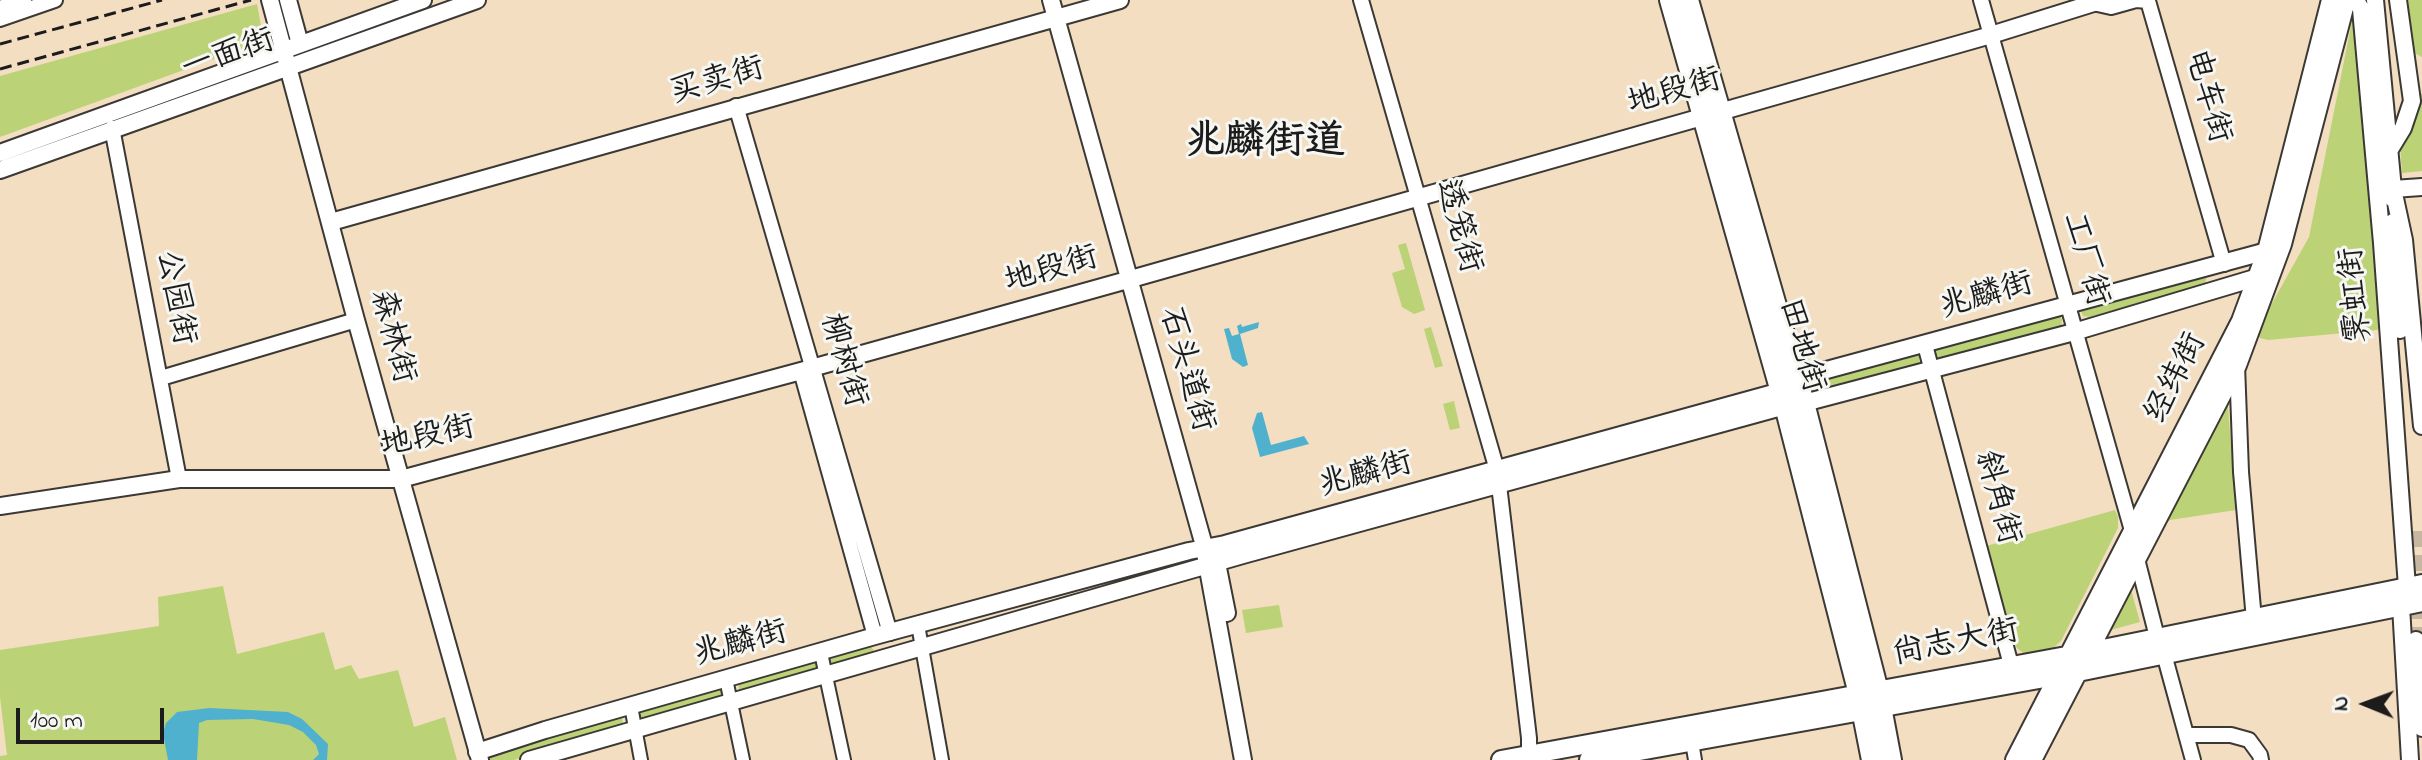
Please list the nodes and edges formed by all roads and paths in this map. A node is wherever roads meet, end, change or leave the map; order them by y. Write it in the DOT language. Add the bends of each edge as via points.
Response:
graph roads {
  1 [pos="24,0"];
  2 [pos="55,0"];
  3 [pos="270,0"];
  4 [pos="288,0"];
  5 [pos="423,0"];
  6 [pos="477,0"];
  7 [pos="1051,0"];
  8 [pos="1120,0"];
  9 [pos="1361,0"];
  10 [pos="1670,0"];
  11 [pos="1688,0"];
  12 [pos="1981,0"];
  13 [pos="2375,0"];
  14 [pos="2398,0"];
  15 [pos="2346,1"];
  16 [pos="2098,2"];
  17 [pos="0,8"];
  18 [pos="1061,11"];
  19 [pos="0,19"];
  20 [pos="1991,35"];
  21 [pos="292,46"];
  22 [pos="2382,61"];
  23 [pos="289,66"];
  24 [pos="2415,70"];
  25 [pos="736,106"];
  26 [pos="1710,113"];
  27 [pos="112,128"];
  28 [pos="2389,151"];
  29 [pos="0,153"];
  30 [pos="0,170"];
  31 [pos="2422,187"];
  32 [pos="2393,189"];
  33 [pos="1419,197"];
  34 [pos="331,222"];
  35 [pos="2267,251"];
  36 [pos="2224,264"];
  37 [pos="2265,275"];
  38 [pos="1134,278"];
  39 [pos="2067,305"];
  40 [pos="356,320"];
  41 [pos="2074,332"];
  42 [pos="1925,345"];
  43 [pos="2237,365"];
  44 [pos="807,370"];
  45 [pos="1931,370"];
  46 [pos="161,378"];
  47 [pos="1797,378"];
  48 [pos="2420,389"];
  49 [pos="1790,400"];
  50 [pos="2422,426"];
  51 [pos="1498,478"];
  52 [pos="179,479"];
  53 [pos="401,479"];
  54 [pos="0,506"];
  55 [pos="2410,532"];
  56 [pos="2133,534"];
  57 [pos="2422,550"];
  58 [pos="1210,556"];
  59 [pos="2137,559"];
  60 [pos="2414,586"];
  61 [pos="2422,602"];
  62 [pos="2401,606"];
  63 [pos="2254,620"];
  64 [pos="918,625"];
  65 [pos="882,635"];
  66 [pos="2416,640"];
  67 [pos="2160,646"];
  68 [pos="922,649"];
  69 [pos="2088,652"];
  70 [pos="821,653"];
  71 [pos="2069,654"];
  72 [pos="2011,665"];
  73 [pos="2078,672"];
  74 [pos="2058,674"];
  75 [pos="826,676"];
  76 [pos="726,679"];
  77 [pos="1870,700"];
  78 [pos="732,704"];
  79 [pos="631,706"];
  80 [pos="2422,728"];
  81 [pos="636,731"];
  82 [pos="2186,735"];
  83 [pos="1694,751"];
  84 [pos="478,756"];
  85 [pos="551,757"];
  86 [pos="1529,757"];
  87 [pos="529,760"];
  88 [pos="641,760"];
  89 [pos="743,760"];
  90 [pos="844,760"];
  91 [pos="942,760"];
  92 [pos="1243,760"];
  93 [pos="1254,760"];
  94 [pos="1501,760"];
  95 [pos="1589,760"];
  96 [pos="1872,760"];
  97 [pos="1891,760"];
  98 [pos="2015,760"];
  99 [pos="2032,760"];
  100 [pos="2193,760"];
  101 [pos="2261,760"];
  102 [pos="2410,760"];
  1 -- 17 [label="street"];
  2 -- 19 [label="street"];
  3 -- 21 [label="main road"];
  4 -- 21 [label="main road"];
  5 -- 21 [label="main road, 一面街"];
  6 -- 23 [label="main road, 一面街"];
  7 -- 18 [label="main road, 石头道街"];
  8 -- 18 [label="main road, 买卖街"];
  9 -- 33 [label="street, 透笼街"];
  10 -- 26 [label="highway, 田地街"];
  11 -- 26 [label="highway, 田地街"];
  12 -- 20 [label="street, 工厂街"];
  13 -- 22 [label="main road, 霁虹街"];
  14 -- 24 [label="main road"];
  15 -- 35 [label="main road, 经纬街"];
  15 -- 37 [label="main road, 经纬街"];
  15 -- 55 [label="main road, 霁虹街" via="2361,9"];
  16 -- 20 [label="main road, 地段街"];
  16 -- 36 [label="street, 电车街" via="2111,7 2148,1"];
  18 -- 25 [label="main road, 买卖街"];
  18 -- 38 [label="main road, 石头道街"];
  20 -- 26 [label="main road, 地段街"];
  20 -- 39 [label="street, 工厂街"];
  21 -- 23 [label="main road, 森林街"];
  21 -- 29 [label="main road, 一面街"];
  22 -- 24 [label="main road"];
  22 -- 28 [label="main road, 霁虹街"];
  23 -- 27 [label="main road, 一面街"];
  23 -- 34 [label="main road, 森林街"];
  24 -- 28 [label="main road" via="2412,101"];
  25 -- 34 [label="main road, 买卖街"];
  25 -- 44 [label="street, 柳树街"];
  26 -- 33 [label="main road, 地段街"];
  26 -- 47 [label="highway, 田地街"];
  26 -- 49 [label="highway, 田地街"];
  27 -- 30 [label="main road, 一面街"];
  27 -- 46 [label="street, 公园街"];
  28 -- 32 [label="main road, 霁虹街"];
  31 -- 32 [label="main road"];
  32 -- 48 [label="main road, 霁虹街" via="2404,240"];
  32 -- 55 [label="main road, 霁虹街"];
  33 -- 38 [label="main road, 地段街"];
  33 -- 51 [label="street, 透笼街"];
  34 -- 40 [label="main road, 森林街"];
  35 -- 36 [label="main road, 兆麟街"];
  35 -- 37 [label="main road, 经纬街"];
  36 -- 39 [label="main road, 兆麟街"];
  37 -- 41 [label="main road, 兆麟街"];
  37 -- 43 [label="main road, 经纬街"];
  37 -- 56 [label="main road, 经纬街"];
  38 -- 44 [label="main road, 地段街"];
  38 -- 58 [label="main road, 石头道街"];
  39 -- 41 [label="street, 工厂街"];
  39 -- 42 [label="main road, 兆麟街"];
  40 -- 46 [label="street"];
  40 -- 53 [label="main road, 森林街"];
  41 -- 45 [label="main road, 兆麟街"];
  41 -- 56 [label="street, 工厂街"];
  42 -- 45 [label="street, 斜角街"];
  42 -- 47 [label="main road, 兆麟街"];
  43 -- 59 [label="main road, 经纬街"];
  43 -- 63 [label="street"];
  44 -- 53 [label="main road, 地段街"];
  44 -- 65 [label="street, 柳树街"];
  45 -- 49 [label="main road, 兆麟街"];
  45 -- 72 [label="street, 斜角街"];
  46 -- 52 [label="street, 公园街"];
  47 -- 49 [label="highway, 田地街"];
  48 -- 50 [label="main road, 霁虹街"];
  49 -- 51 [label="main road, 兆麟街"];
  49 -- 77 [label="highway, 田地街"];
  51 -- 58 [label="main road, 兆麟街"];
  51 -- 86 [label="street, 透笼街"];
  52 -- 53 [label="main road, 地段街"];
  52 -- 54 [label="main road, 地段街"];
  53 -- 84 [label="main road, 森林街"];
  55 -- 57 [label="main road" via="2414,551"];
  55 -- 60 [label="main road, 霁虹街"];
  56 -- 71 [label="main road, 经纬街"];
  58 -- 64 [label="main road, 兆麟街"];
  58 -- 68 [label="main road, 兆麟街"];
  58 -- 92 [label="main road, 石头道街"];
  58 -- 93 [label="main road, 石头道街"];
  59 -- 67 [label="street"];
  59 -- 69 [label="main road, 经纬街"];
  60 -- 63 [label="main road, 尚志大街"];
  61 -- 62 [label="main road, 尚志大街"];
  62 -- 67 [label="main road, 尚志大街"];
  62 -- 102 [label="main road"];
  63 -- 67 [label="main road, 尚志大街"];
  64 -- 65 [label="main road, 兆麟街"];
  64 -- 68 [label="street"];
  65 -- 70 [label="main road, 兆麟街"];
  66 -- 80 [label="main road"];
  67 -- 69 [label="main road, 尚志大街"];
  67 -- 73 [label="main road, 尚志大街"];
  67 -- 82 [label="street"];
  68 -- 75 [label="main road, 兆麟街"];
  68 -- 91 [label="street"];
  69 -- 71 [label="main road, 尚志大街"];
  69 -- 73 [label="main road, 经纬街"];
  70 -- 75 [label="street"];
  70 -- 76 [label="main road, 兆麟街"];
  71 -- 72 [label="main road, 尚志大街"];
  71 -- 74 [label="main road, 经纬街"];
  72 -- 77 [label="main road, 尚志大街"];
  73 -- 74 [label="main road, 尚志大街"];
  73 -- 99 [label="main road, 经纬街"];
  74 -- 77 [label="main road, 尚志大街"];
  74 -- 98 [label="main road, 经纬街"];
  75 -- 78 [label="main road, 兆麟街"];
  75 -- 90 [label="street"];
  76 -- 78 [label="street"];
  76 -- 79 [label="main road, 兆麟街"];
  77 -- 83 [label="main road, 尚志大街"];
  77 -- 86 [label="main road, 尚志大街"];
  77 -- 96 [label="highway"];
  77 -- 97 [label="highway"];
  78 -- 81 [label="main road, 兆麟街"];
  78 -- 89 [label="street"];
  79 -- 81 [label="street"];
  79 -- 84 [label="main road, 兆麟街"];
  81 -- 85 [label="main road, 兆麟街"];
  81 -- 88 [label="street"];
  82 -- 100 [label="street"];
  82 -- 101 [label="street" via="2249,740"];
  83 -- 95 [label="main road, 尚志大街"];
  85 -- 87 [label="main road, 兆麟街"];
  86 -- 94 [label="main road, 尚志大街"];
}
